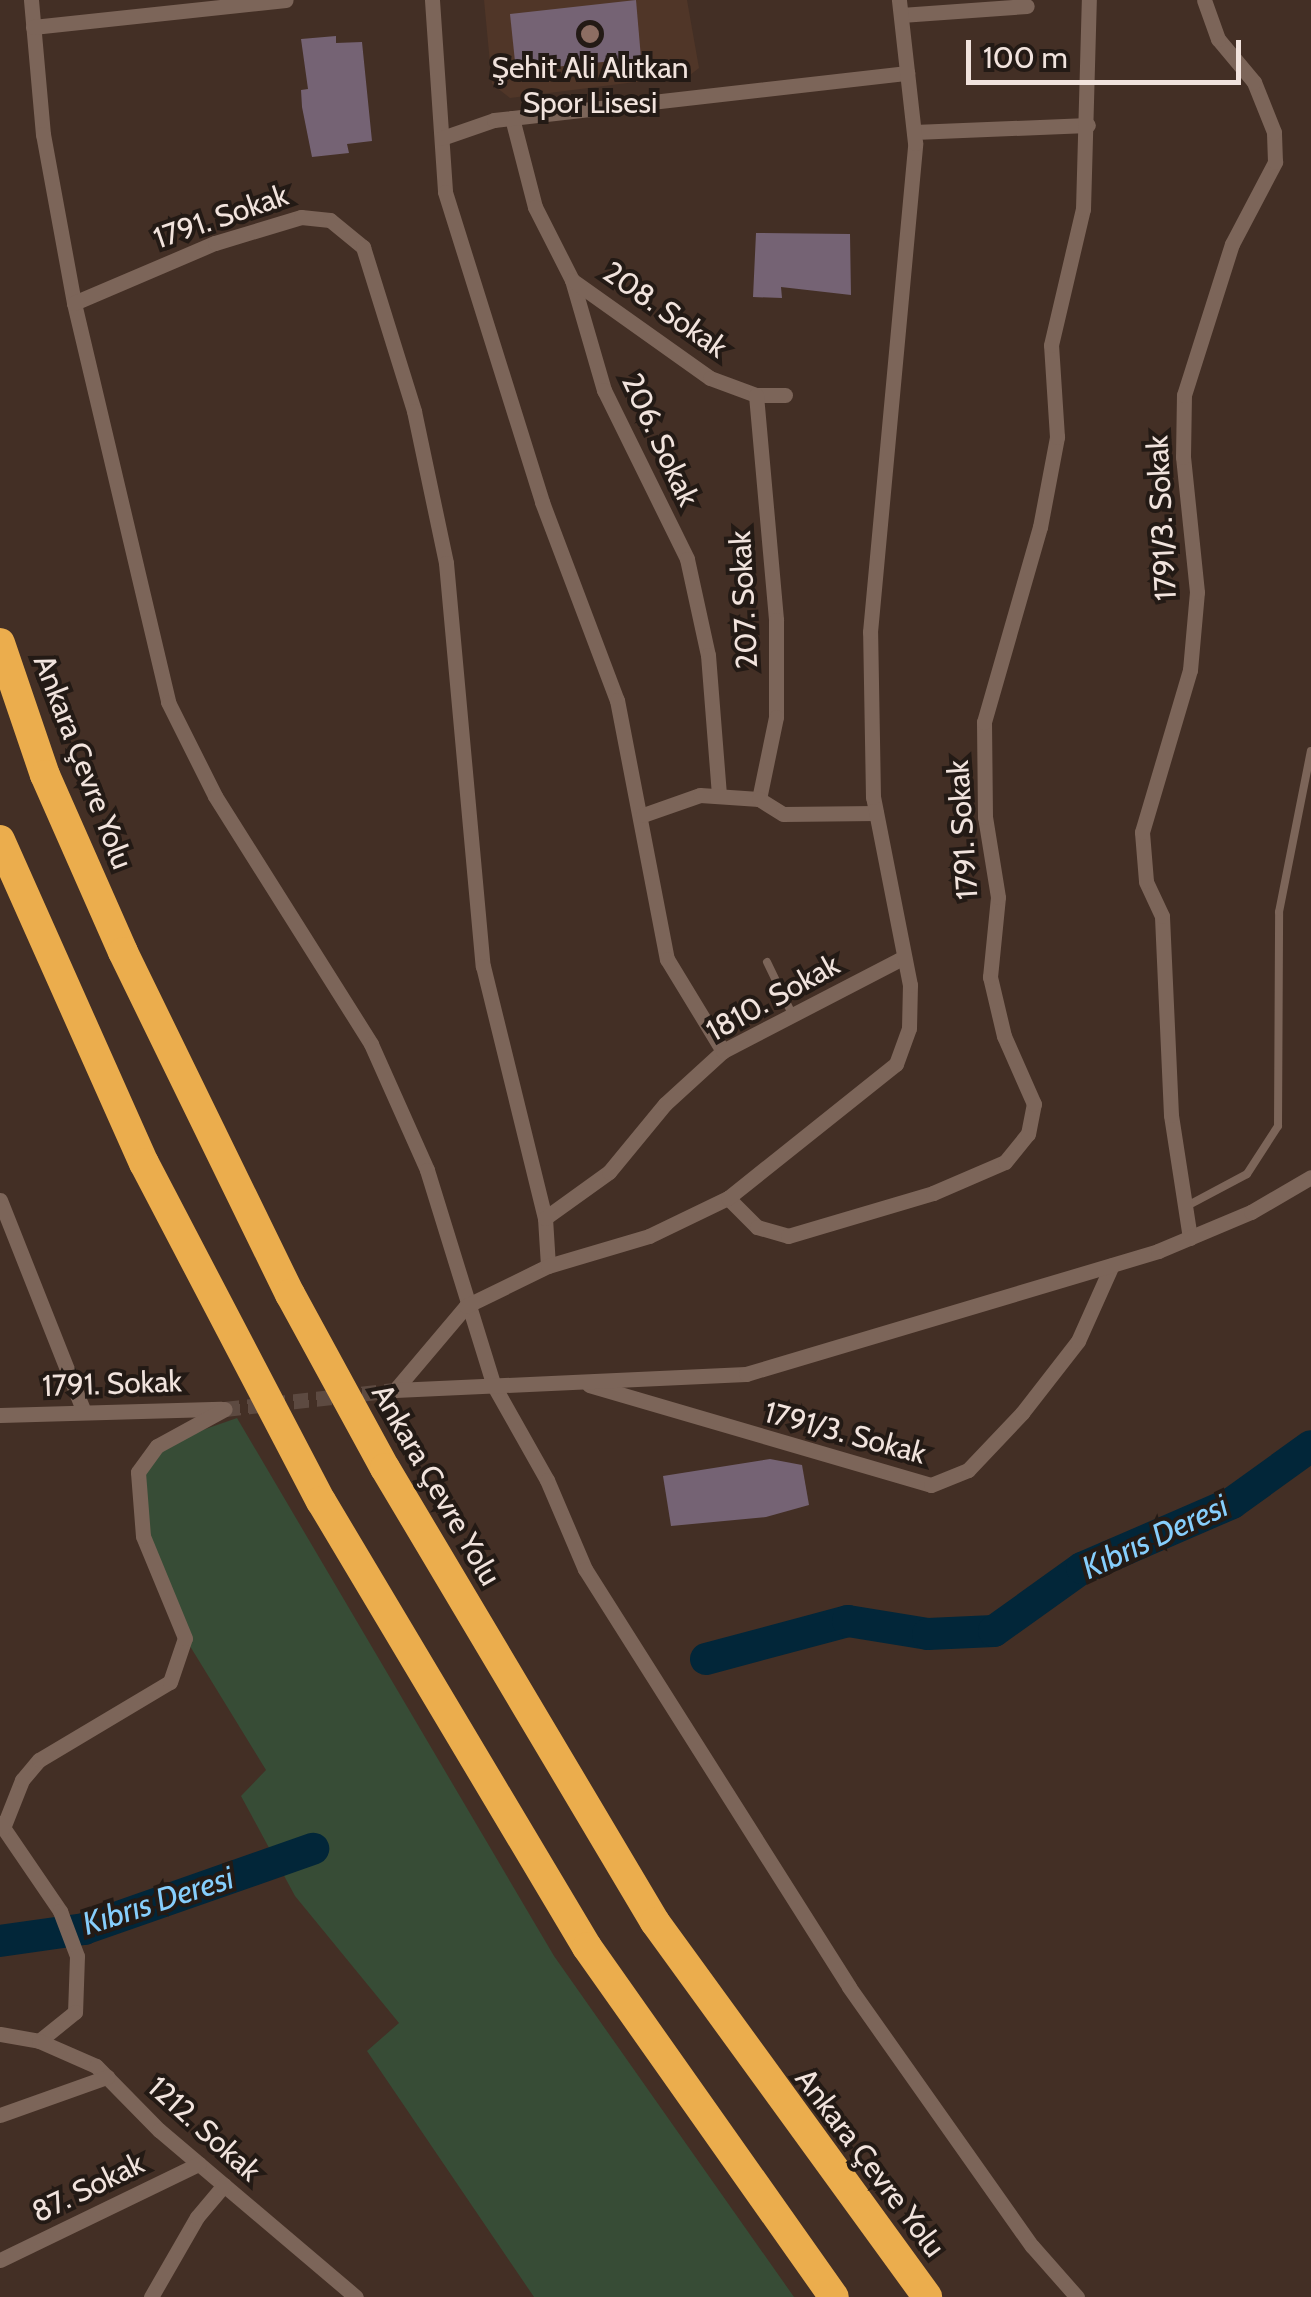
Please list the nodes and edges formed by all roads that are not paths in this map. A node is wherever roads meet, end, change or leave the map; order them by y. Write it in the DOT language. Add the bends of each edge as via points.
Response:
graph roads {
  1 [pos="31,0"];
  2 [pos="286,0"];
  3 [pos="432,0"];
  4 [pos="1089,0"];
  5 [pos="1204,0"];
  6 [pos="1026,6"];
  7 [pos="900,7"];
  8 [pos="33,27"];
  9 [pos="907,73"];
  10 [pos="512,118"];
  11 [pos="1088,125"];
  12 [pos="914,132"];
  13 [pos="442,138"];
  14 [pos="572,280"];
  15 [pos="74,302"];
  16 [pos="784,395"];
  17 [pos="756,396"];
  18 [pos="0,643"];
  19 [pos="1311,751"];
  20 [pos="719,796"];
  21 [pos="759,800"];
  22 [pos="876,814"];
  23 [pos="642,815"];
  24 [pos="0,840"];
  25 [pos="904,957"];
  26 [pos="767,962"];
  27 [pos="794,1018"];
  28 [pos="724,1052"];
  29 [pos="1311,1177"];
  30 [pos="728,1198"];
  31 [pos="0,1200"];
  32 [pos="1184,1207"];
  33 [pos="544,1218"];
  34 [pos="1190,1238"];
  35 [pos="1112,1265"];
  36 [pos="548,1266"];
  37 [pos="466,1306"];
  38 [pos="580,1383"];
  39 [pos="494,1386"];
  40 [pos="83,1410"];
  41 [pos="0,1416"];
  42 [pos="2,1826"];
  43 [pos="0,2034"];
  44 [pos="38,2040"];
  45 [pos="107,2077"];
  46 [pos="0,2115"];
  47 [pos="200,2164"];
  48 [pos="224,2185"];
  49 [pos="0,2260"];
  50 [pos="152,2297"];
  51 [pos="356,2297"];
  52 [pos="834,2297"];
  53 [pos="927,2297"];
  54 [pos="1076,2297"];
  1 -- 8 [label="street"];
  2 -- 8 [label="street"];
  3 -- 13 [label="street"];
  4 -- 11 [label="street, 1791. Sokak"];
  5 -- 32 [label="street, 1791/3. Sokak" via="1218,39 1254,82 1274,132 1276,162 1232,244 1184,395 1182,456 1197,592 1190,670 1142,832 1146,881 1162,916 1171,1114"];
  6 -- 7 [label="street"];
  7 -- 9 [label="street"];
  8 -- 15 [label="street" via="43,134"];
  9 -- 10 [label="street"];
  9 -- 12 [label="street"];
  10 -- 13 [label="street"];
  10 -- 14 [label="street, 206. Sokak" via="536,206"];
  11 -- 12 [label="street"];
  11 -- 30 [label="street, 1791. Sokak" via="1084,209 1052,345 1052,466 984,722 985,817 998,897 990,977 1004,1036 1034,1104 1028,1134 1004,1162 969,1178 788,1236 758,1227"];
  12 -- 22 [label="street" via="870,632"];
  13 -- 23 [label="street" via="445,192 485,330 617,700"];
  14 -- 17 [label="street, 208. Sokak" via="616,306 679,359"];
  14 -- 20 [label="street, 206. Sokak" via="604,390 687,559 708,655"];
  15 -- 33 [label="street, 1791. Sokak" via="300,217 330,220 363,247 414,411 446,563 483,966"];
  15 -- 37 [label="street" via="168,702 215,796 372,1044 427,1170"];
  16 -- 17 [label="street, 208. Sokak"];
  17 -- 21 [label="street, 207. Sokak" via="776,639 776,717"];
  18 -- 53 [label="highway, Ankara Çevre Yolu" via="45,775 123,952 290,1294 385,1468 655,1922"];
  19 -- 32 [label="lane" via="1280,912 1278,1126 1246,1174"];
  20 -- 21 [label="street"];
  20 -- 23 [label="street" via="700,795"];
  21 -- 22 [label="street" via="783,814"];
  22 -- 25 [label="street"];
  23 -- 28 [label="street" via="667,959"];
  24 -- 52 [label="highway" via="144,1163 320,1501 587,1947"];
  25 -- 27 [label="street, 1810. Sokak"];
  25 -- 30 [label="street" via="909,1028 896,1064"];
  26 -- 27 [label="lane"];
  27 -- 28 [label="street, 1810. Sokak"];
  28 -- 33 [label="street, 1810. Sokak" via="666,1104 609,1172"];
  29 -- 34 [label="street"];
  30 -- 36 [label="street" via="650,1236"];
  31 -- 40 [label="street"];
  32 -- 34 [label="street, 1791/3. Sokak"];
  33 -- 36 [label="street, 1791. Sokak"];
  34 -- 35 [label="street"];
  35 -- 38 [label="street" via="746,1374"];
  35 -- 38 [label="street, 1791/3. Sokak" via="1078,1341 1022,1414 968,1470 931,1486"];
  36 -- 37 [label="street"];
  37 -- 39 [label="street"];
  37 -- 39 [label="street" via="395,1390"];
  38 -- 39 [label="street"];
  39 -- 54 [label="street" via="547,1480 585,1570 849,1987 1032,2246"];
  40 -- 41 [label="street, 1791. Sokak"];
  40 -- 42 [label="street, 1791. Sokak" via="225,1408 156,1446 138,1472 143,1536 185,1638 170,1682 39,1760 22,1780"];
  42 -- 44 [label="street" via="60,1911 76,1956 75,2012"];
  43 -- 44 [label="street, 1212. Sokak"];
  44 -- 45 [label="street, 1212. Sokak"];
  45 -- 46 [label="street"];
  45 -- 47 [label="street, 1212. Sokak"];
  47 -- 48 [label="street, 1212. Sokak"];
  47 -- 49 [label="street, 87. Sokak"];
  48 -- 50 [label="street" via="197,2217"];
  48 -- 51 [label="street, 1212. Sokak"];
}
